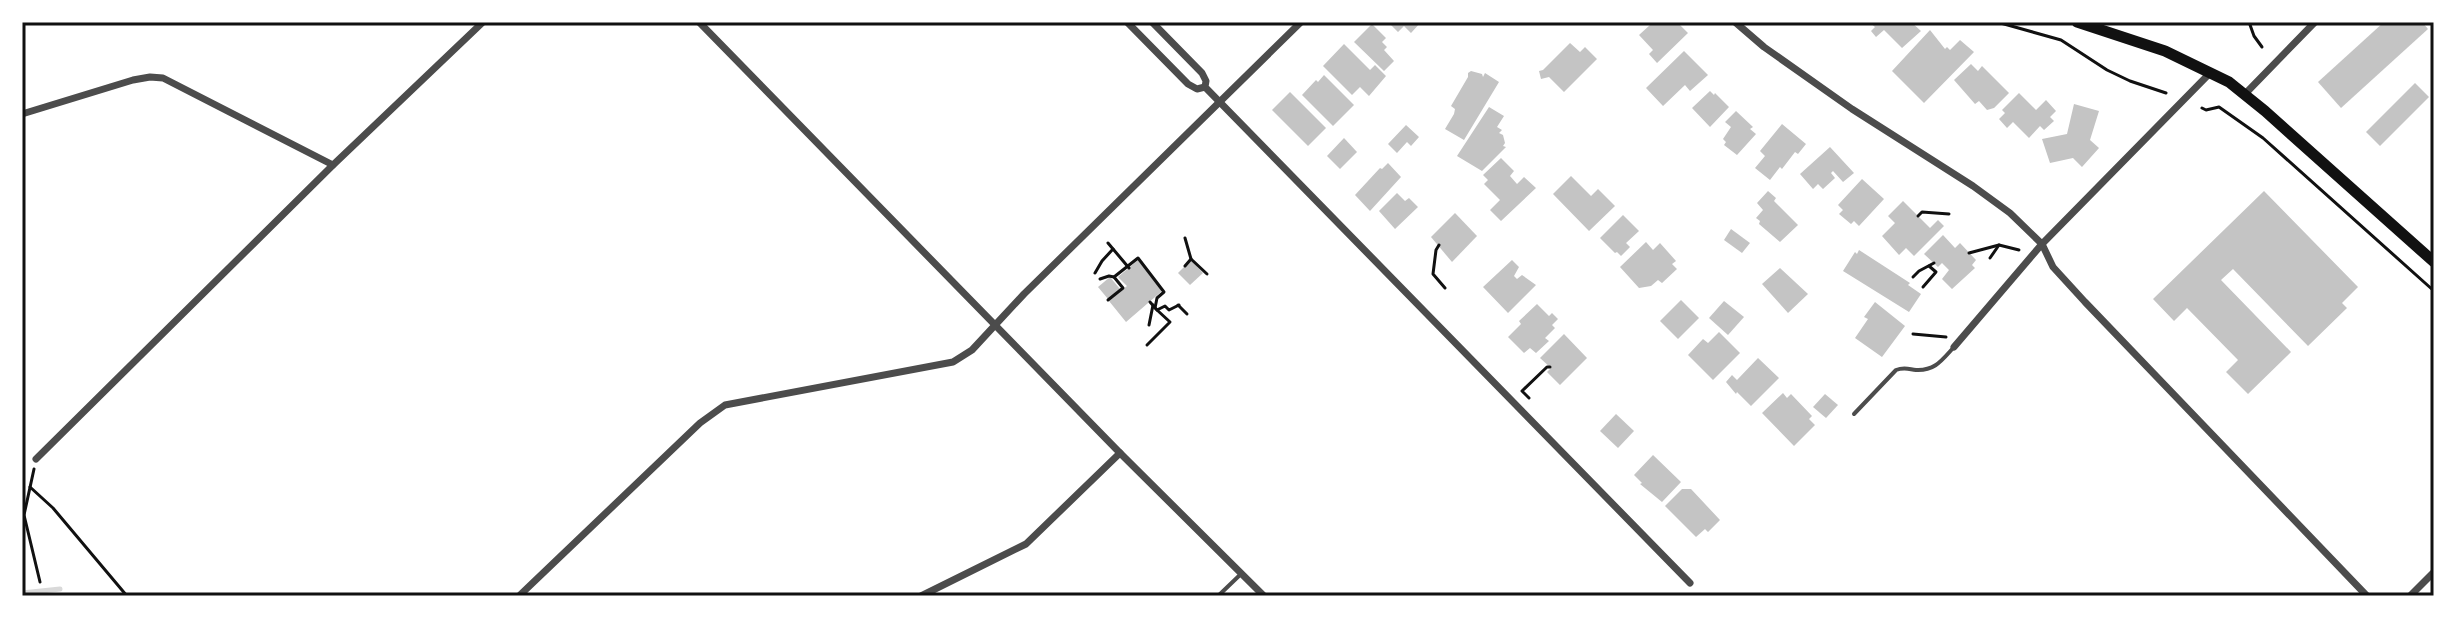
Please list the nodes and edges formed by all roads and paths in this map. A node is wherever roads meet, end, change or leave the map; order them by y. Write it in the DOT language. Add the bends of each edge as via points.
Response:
graph roads {
  1 [pos="483,22"];
  2 [pos="699,22"];
  3 [pos="1127,22"];
  4 [pos="1152,22"];
  5 [pos="1301,22"];
  6 [pos="1735,22"];
  7 [pos="1997,22"];
  8 [pos="2077,22"];
  9 [pos="2249,22"];
  10 [pos="2315,22"];
  11 [pos="2262,47"];
  12 [pos="2211,72"];
  13 [pos="1205,87"];
  14 [pos="2166,93"];
  15 [pos="2245,94"];
  16 [pos="1220,102"];
  17 [pos="2202,108"];
  18 [pos="22,114"];
  19 [pos="333,165"];
  20 [pos="1949,214"];
  21 [pos="1918,216"];
  22 [pos="1185,238"];
  23 [pos="1108,243"];
  24 [pos="2042,244"];
  25 [pos="1439,245"];
  26 [pos="1999,245"];
  27 [pos="1113,249"];
  28 [pos="2019,250"];
  29 [pos="1969,253"];
  30 [pos="1990,258"];
  31 [pos="1191,259"];
  32 [pos="2434,262"];
  33 [pos="1185,266"];
  34 [pos="1128,267"];
  35 [pos="1095,273"];
  36 [pos="1207,274"];
  37 [pos="1114,277"];
  38 [pos="1913,277"];
  39 [pos="1100,279"];
  40 [pos="1923,287"];
  41 [pos="1445,288"];
  42 [pos="2434,291"];
  43 [pos="1108,300"];
  44 [pos="1154,306"];
  45 [pos="1187,314"];
  46 [pos="996,324"];
  47 [pos="1149,325"];
  48 [pos="1913,334"];
  49 [pos="1961,338"];
  50 [pos="1147,345"];
  51 [pos="1954,347"];
  52 [pos="1550,367"];
  53 [pos="1529,398"];
  54 [pos="1854,414"];
  55 [pos="1120,453"];
  56 [pos="36,459"];
  57 [pos="30,487"];
  58 [pos="2434,572"];
  59 [pos="1242,573"];
  60 [pos="40,582"];
  61 [pos="1690,583"];
  62 [pos="127,596"];
  63 [pos="519,596"];
  64 [pos="921,596"];
  65 [pos="1218,596"];
  66 [pos="1264,596"];
  67 [pos="2367,596"];
  68 [pos="2410,596"];
  1 -- 19 [label="street"];
  2 -- 46 [label="street"];
  3 -- 13 [label="street" via="1188,84"];
  4 -- 13 [label="street" via="1202,73"];
  5 -- 16 [label="street"];
  6 -- 24 [label="street" via="1852,109 1973,186"];
  7 -- 14 [label="path" via="2061,40 2107,70"];
  8 -- 12 [label="main road"];
  9 -- 11 [label="path"];
  10 -- 15 [label="street"];
  12 -- 15 [label="main road"];
  12 -- 24 [label="street"];
  13 -- 16 [label="street"];
  15 -- 32 [label="main road"];
  16 -- 46 [label="street"];
  16 -- 61 [label="street"];
  17 -- 42 [label="path" via="2219,107 2263,138"];
  18 -- 19 [label="street" via="133,80 163,78"];
  19 -- 56 [label="street"];
  20 -- 21 [label="path"];
  22 -- 31 [label="path"];
  23 -- 27 [label="path"];
  24 -- 49 [label="street"];
  24 -- 67 [label="street" via="2053,267 2085,302"];
  25 -- 41 [label="path" via="1433,274"];
  26 -- 28 [label="path"];
  26 -- 29 [label="path"];
  26 -- 30 [label="path"];
  27 -- 34 [label="path"];
  27 -- 35 [label="path"];
  31 -- 33 [label="path"];
  31 -- 36 [label="path"];
  34 -- 37 [label="path"];
  34 -- 44 [label="path" via="1138,258 1161,286 1164,292"];
  37 -- 39 [label="path"];
  37 -- 43 [label="path" via="1123,288"];
  38 -- 40 [label="path" via="1931,264 1936,272"];
  44 -- 45 [label="path" via="1169,310 1178,305"];
  44 -- 47 [label="path"];
  44 -- 50 [label="path" via="1170,322"];
  46 -- 55 [label="street"];
  46 -- 63 [label="street" via="953,362 725,405"];
  48 -- 49 [label="path"];
  49 -- 51 [label="street"];
  51 -- 54 [label="lane" via="1926,370 1896,370"];
  52 -- 53 [label="path" via="1522,391"];
  55 -- 59 [label="street"];
  55 -- 64 [label="street" via="1026,544"];
  56 -- 57 [label="path"];
  57 -- 60 [label="path" via="24,515"];
  57 -- 62 [label="path"];
  58 -- 68 [label="street"];
  59 -- 65 [label="lane"];
  59 -- 66 [label="street"];
}
